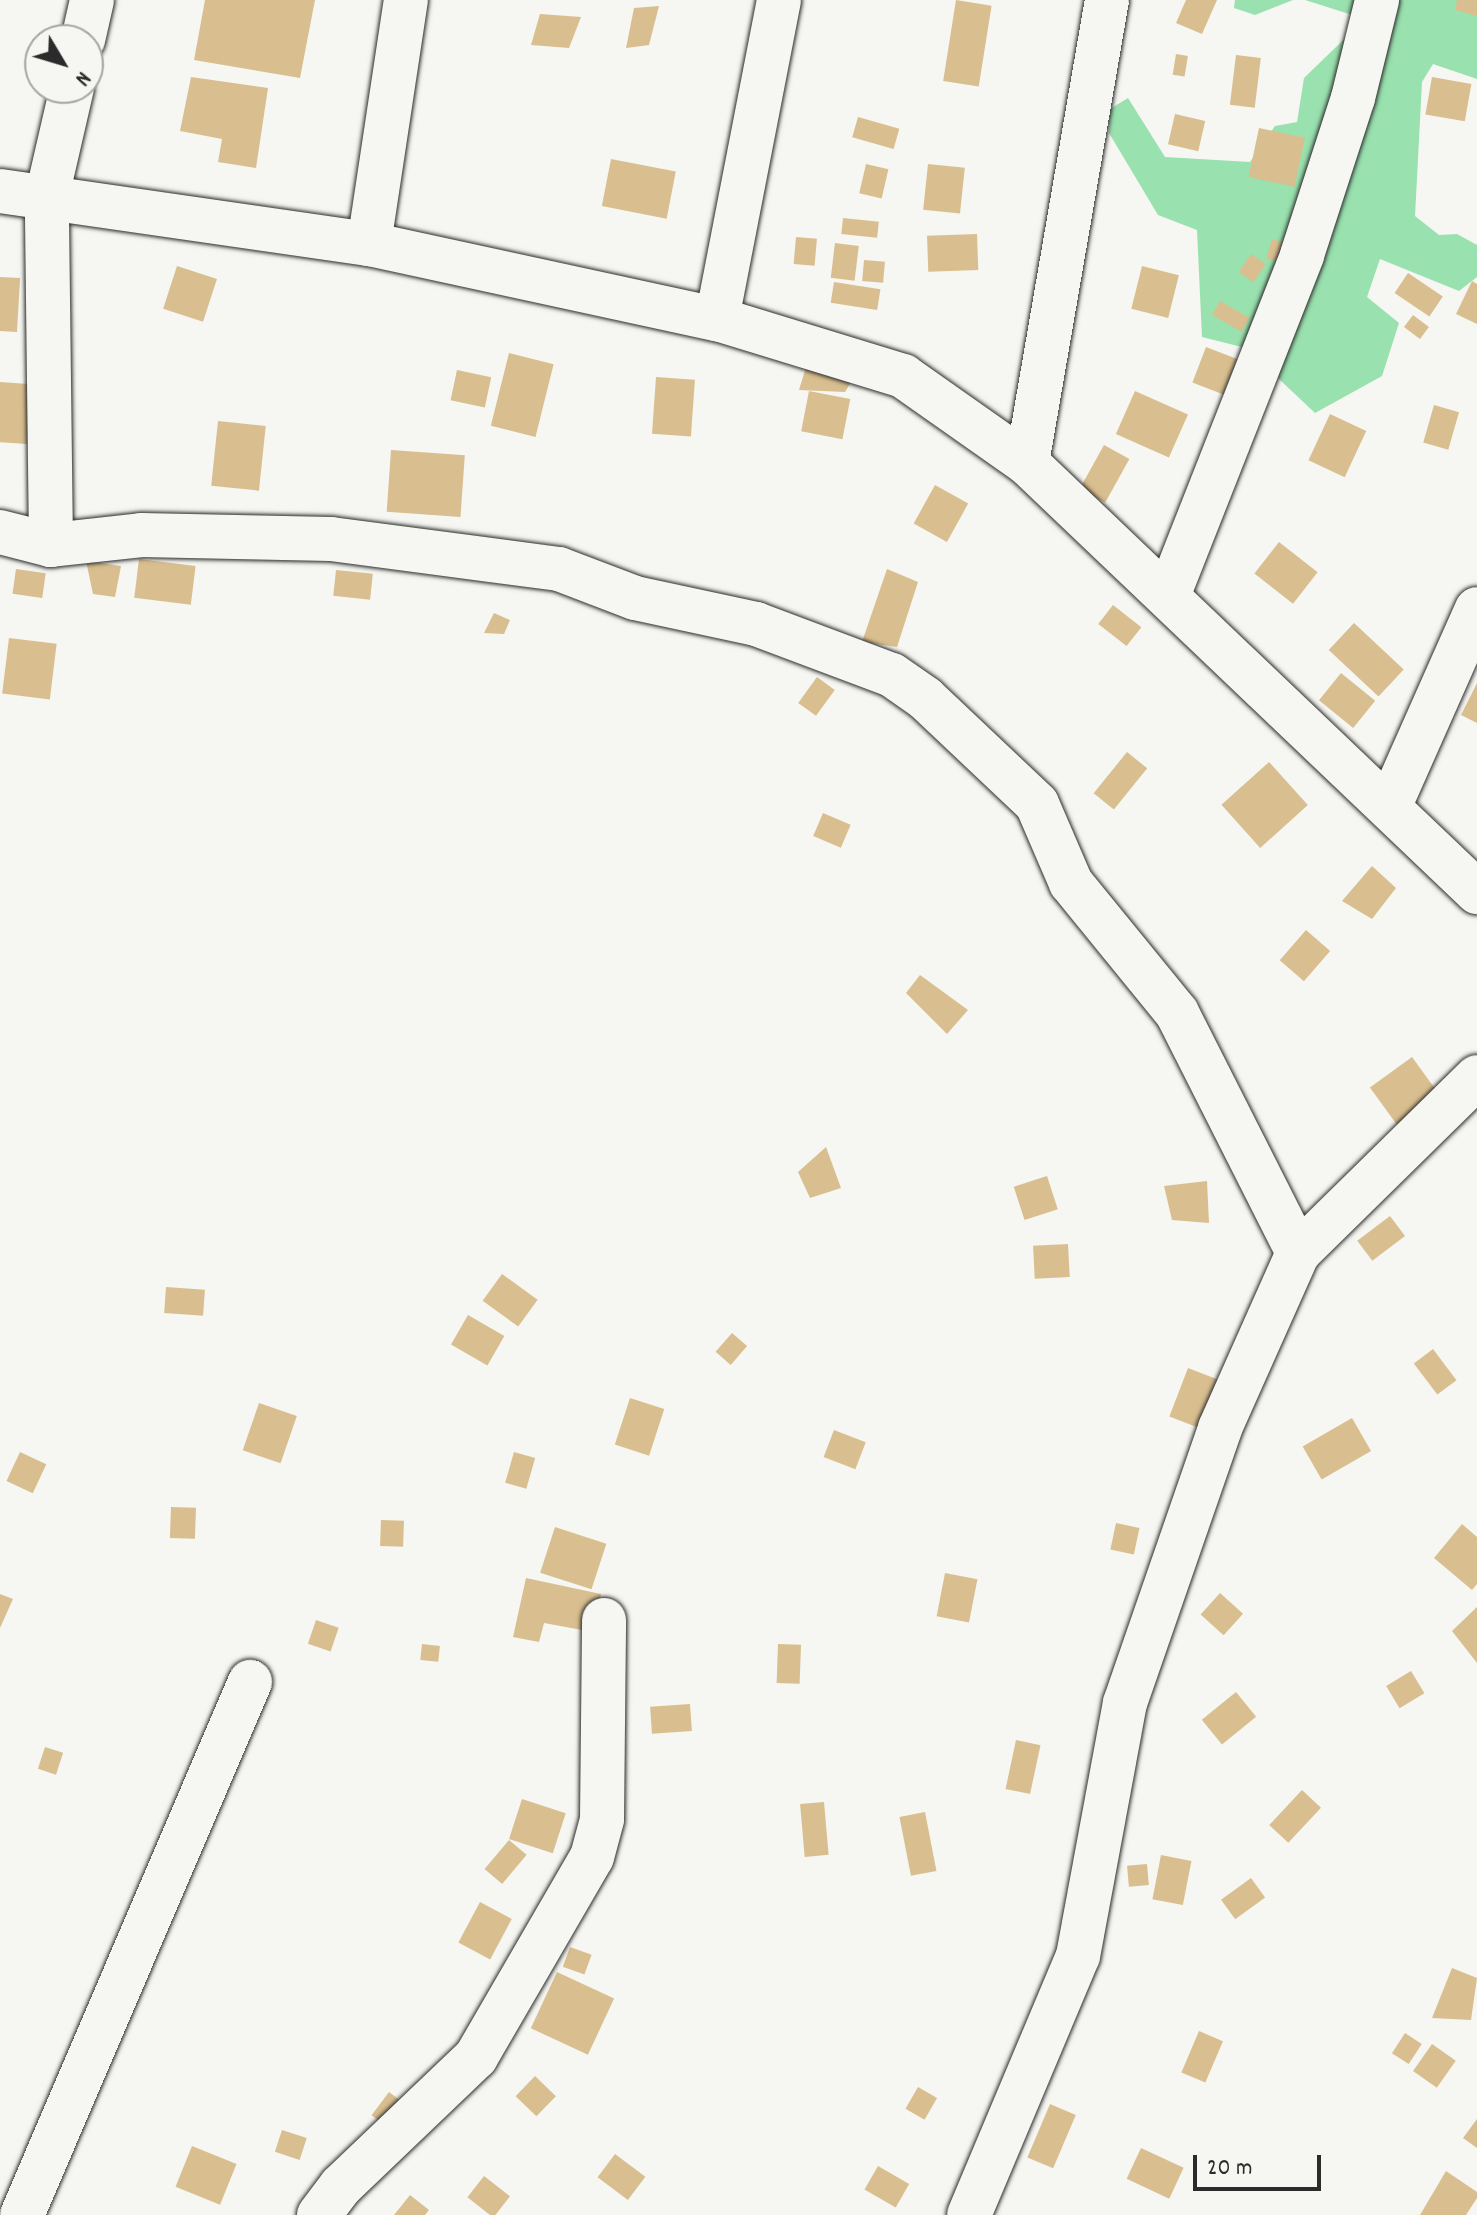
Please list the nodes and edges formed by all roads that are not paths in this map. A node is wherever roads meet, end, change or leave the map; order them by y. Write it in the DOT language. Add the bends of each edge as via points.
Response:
graph roads {
  1 [pos="92,0"];
  2 [pos="406,0"];
  3 [pos="779,0"];
  4 [pos="1107,0"];
  5 [pos="1377,0"];
  6 [pos="87,24"];
  7 [pos="68,104"];
  8 [pos="0,191"];
  9 [pos="47,196"];
  10 [pos="369,244"];
  11 [pos="717,319"];
  12 [pos="1027,463"];
  13 [pos="0,532"];
  14 [pos="51,545"];
  15 [pos="1168,596"];
  16 [pos="1477,609"];
  17 [pos="1390,805"];
  18 [pos="1477,892"];
  19 [pos="1477,1077"];
  20 [pos="1298,1253"];
  21 [pos="604,1620"];
  22 [pos="250,1682"];
  23 [pos="22,2215"];
  24 [pos="319,2215"];
  25 [pos="969,2215"];
  1 -- 6 [label="street"];
  2 -- 10 [label="street"];
  3 -- 11 [label="street"];
  4 -- 12 [label="street"];
  5 -- 15 [label="street" via="1353,98 1302,255"];
  7 -- 9 [label="street"];
  8 -- 9 [label="street"];
  9 -- 10 [label="street"];
  9 -- 14 [label="street"];
  10 -- 11 [label="street"];
  11 -- 12 [label="street" via="903,376"];
  12 -- 15 [label="street"];
  13 -- 14 [label="street"];
  14 -- 20 [label="street" via="141,535 331,539 559,569 635,598 756,624 892,675 925,698 1037,804 1071,883 1177,1013"];
  15 -- 17 [label="street"];
  16 -- 17 [label="street"];
  17 -- 18 [label="street"];
  19 -- 20 [label="street"];
  20 -- 25 [label="street" via="1220,1428 1125,1703 1074,1967"];
  21 -- 24 [label="street" via="602,1819 592,1857 476,2057 341,2186"];
  22 -- 23 [label="street"];
}
